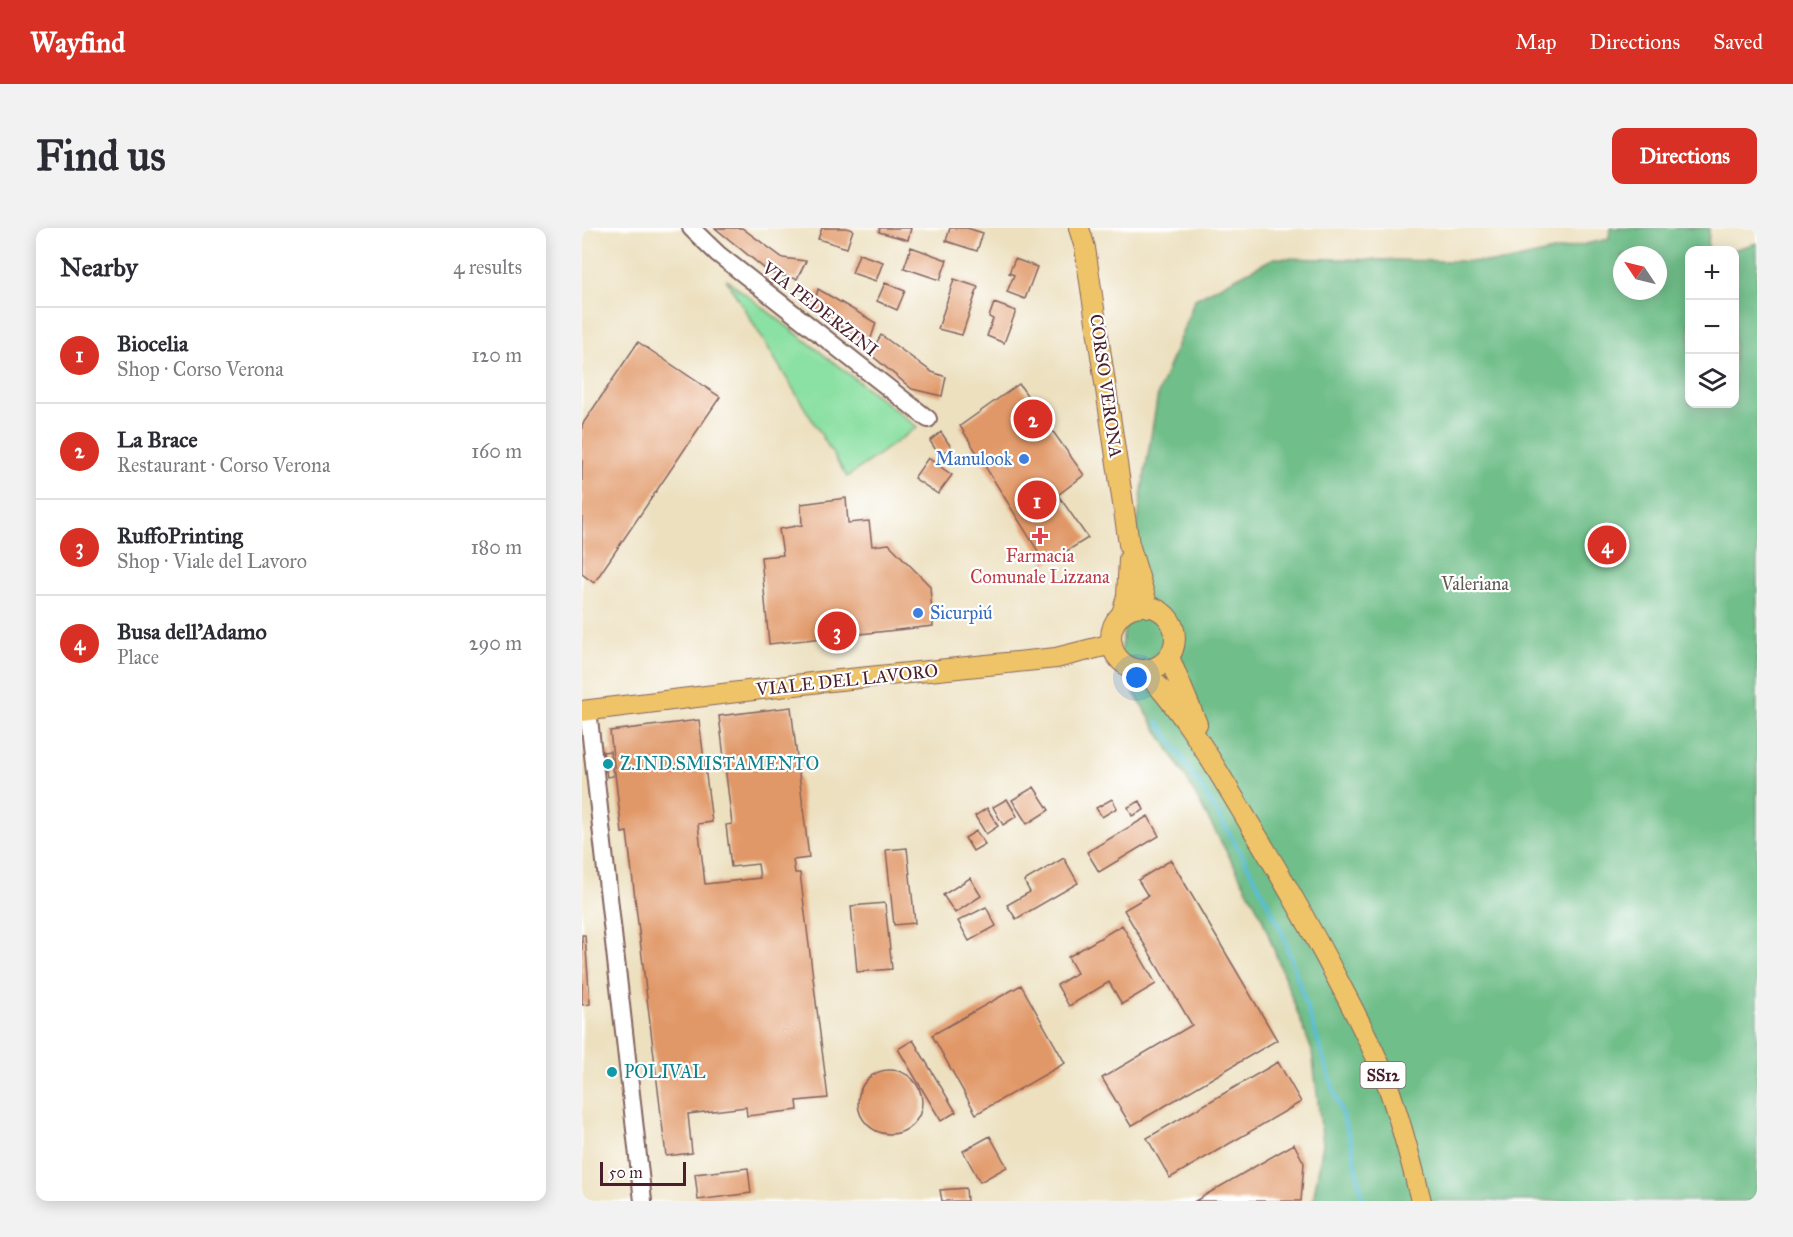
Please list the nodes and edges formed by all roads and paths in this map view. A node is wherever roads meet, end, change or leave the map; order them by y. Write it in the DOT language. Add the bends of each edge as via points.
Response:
graph roads {
  1 [pos="691,228"];
  2 [pos="1079,228"];
  3 [pos="928,419"];
  4 [pos="1129,544"];
  5 [pos="1148,607"];
  6 [pos="1122,614"];
  7 [pos="1112,644"];
  8 [pos="1169,657"];
  9 [pos="1144,670"];
  10 [pos="585,711"];
  11 [pos="1216,768"];
  12 [pos="643,1201"];
  13 [pos="1421,1201"];
  1 -- 3 [label="street, VIA PEDERZINI" via="718,254"];
  2 -- 4 [label="main road, CORSO VERONA"];
  4 -- 5 [label="main road"];
  4 -- 6 [label="main road" via="1127,596"];
  5 -- 6 [label="main road"];
  5 -- 8 [label="main road" via="1159,610 1173,626 1176,637"];
  6 -- 7 [label="main road" via="1115,623"];
  7 -- 9 [label="main road, SS12" via="1123,663"];
  7 -- 10 [label="main road, VIALE DEL LAVORO" via="1056,658"];
  8 -- 9 [label="main road" via="1154,669"];
  8 -- 11 [label="main road, SS12"];
  9 -- 11 [label="main road, SS12"];
  10 -- 12 [label="street"];
  11 -- 13 [label="main road, SS12" via="1314,933 1366,1035 1385,1079"];
}
